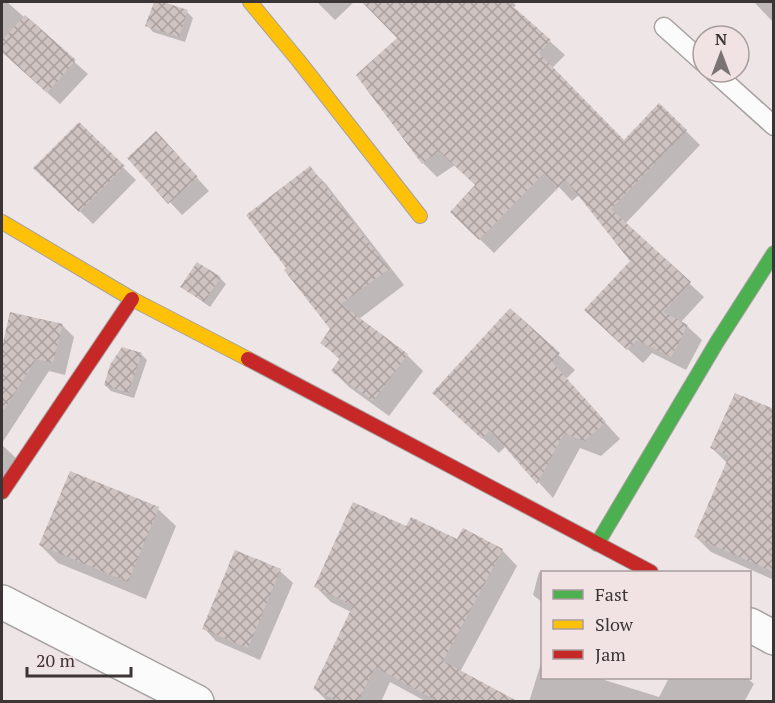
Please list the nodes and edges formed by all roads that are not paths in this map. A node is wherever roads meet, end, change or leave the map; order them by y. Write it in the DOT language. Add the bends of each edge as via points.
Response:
graph roads {
  1 [pos="250,2"];
  2 [pos="664,27"];
  3 [pos="691,51"];
  4 [pos="727,84"];
  5 [pos="774,126"];
  6 [pos="420,216"];
  7 [pos="2,222"];
  8 [pos="774,253"];
  9 [pos="132,299"];
  10 [pos="2,492"];
  11 [pos="597,544"];
  12 [pos="647,571"];
  13 [pos="2,602"];
  14 [pos="751,626"];
  15 [pos="774,638"];
  16 [pos="197,702"];
  1 -- 6 [label="street"];
  2 -- 3 [label="lane"];
  4 -- 5 [label="lane"];
  7 -- 9 [label="street"];
  8 -- 11 [label="street"];
  9 -- 10 [label="street"];
  9 -- 11 [label="street"];
  11 -- 12 [label="street"];
  13 -- 16 [label="street"];
  14 -- 15 [label="street"];
}
